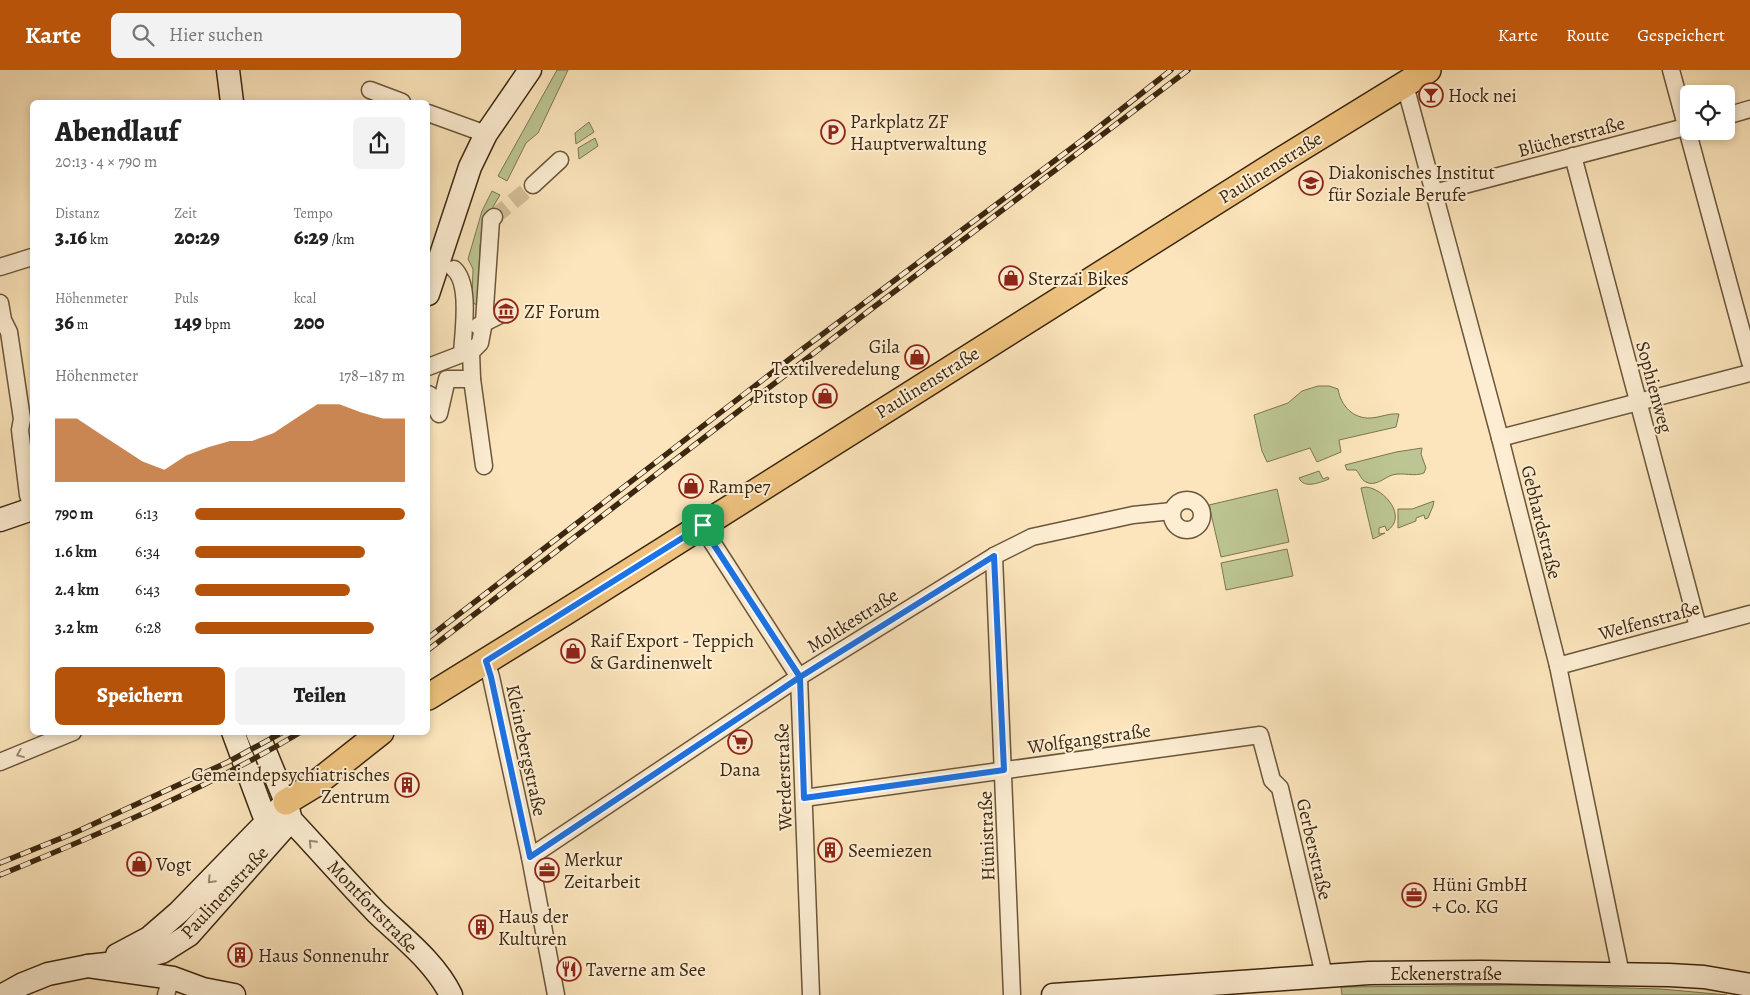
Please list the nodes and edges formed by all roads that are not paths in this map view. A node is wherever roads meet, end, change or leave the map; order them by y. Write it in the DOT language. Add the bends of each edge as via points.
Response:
graph roads {
  1 [pos="228,70"];
  2 [pos="530,70"];
  3 [pos="1428,70"];
  4 [pos="1671,70"];
  5 [pos="1405,85"];
  6 [pos="370,90"];
  7 [pos="232,100"];
  8 [pos="397,100"];
  9 [pos="1680,100"];
  10 [pos="1750,110"];
  11 [pos="430,113"];
  12 [pos="1735,114"];
  13 [pos="1680,129"];
  14 [pos="486,134"];
  15 [pos="1691,140"];
  16 [pos="1573,156"];
  17 [pos="560,160"];
  18 [pos="533,185"];
  19 [pos="1434,193"];
  20 [pos="494,217"];
  21 [pos="30,258"];
  22 [pos="0,267"];
  23 [pos="454,269"];
  24 [pos="430,288"];
  25 [pos="0,303"];
  26 [pos="502,314"];
  27 [pos="481,324"];
  28 [pos="1750,362"];
  29 [pos="430,366"];
  30 [pos="1750,373"];
  31 [pos="472,380"];
  32 [pos="430,395"];
  33 [pos="1638,403"];
  34 [pos="1500,438"];
  35 [pos="484,466"];
  36 [pos="30,502"];
  37 [pos="30,509"];
  38 [pos="1172,511"];
  39 [pos="0,520"];
  40 [pos="703,525"];
  41 [pos="994,556"];
  42 [pos="1750,614"];
  43 [pos="1698,627"];
  44 [pos="486,661"];
  45 [pos="1558,666"];
  46 [pos="800,677"];
  47 [pos="430,696"];
  48 [pos="66,735"];
  49 [pos="234,735"];
  50 [pos="258,735"];
  51 [pos="377,735"];
  52 [pos="1260,735"];
  53 [pos="0,762"];
  54 [pos="1004,770"];
  55 [pos="804,798"];
  56 [pos="282,814"];
  57 [pos="530,857"];
  58 [pos="179,912"];
  59 [pos="162,952"];
  60 [pos="88,966"];
  61 [pos="1621,974"];
  62 [pos="1324,975"];
  63 [pos="1750,985"];
  64 [pos="169,987"];
  65 [pos="4,995"];
  66 [pos="234,995"];
  67 [pos="451,995"];
  68 [pos="556,995"];
  69 [pos="811,995"];
  70 [pos="1012,995"];
  71 [pos="1053,995"];
  1 -- 7 [label="main road"];
  2 -- 14 [label="main road"];
  3 -- 5 [label="main road, Paulinenstraße"];
  4 -- 9 [label="street"];
  5 -- 19 [label="street, Gebhardstraße"];
  5 -- 40 [label="main road, Paulinenstraße"];
  6 -- 8 [label="street"];
  10 -- 12 [label="street"];
  11 -- 14 [label="street"];
  13 -- 16 [label="street, Blücherstraße"];
  14 -- 24 [label="main road" via="470,167"];
  15 -- 28 [label="street"];
  16 -- 19 [label="street, Blücherstraße"];
  16 -- 33 [label="street, Sophienweg"];
  17 -- 18 [label="street"];
  19 -- 34 [label="street, Gebhardstraße"];
  20 -- 27 [label="street" via="491,220"];
  21 -- 22 [label="street"];
  23 -- 29 [label="street" via="459,273 465,296 462,354"];
  25 -- 36 [label="street" via="9,332"];
  26 -- 27 [label="street"];
  27 -- 31 [label="street" via="480,344 471,352"];
  30 -- 33 [label="street"];
  31 -- 32 [label="street" via="447,379 439,414"];
  31 -- 35 [label="street"];
  33 -- 34 [label="street"];
  33 -- 43 [label="street, Sophienweg"];
  34 -- 45 [label="street, Gebhardstraße"];
  37 -- 39 [label="main road"];
  38 -- 41 [label="street, Moltkestraße" via="1133,515 1032,537"];
  40 -- 44 [label="main road, Paulinenstraße"];
  40 -- 46 [label="street"];
  41 -- 46 [label="street, Moltkestraße"];
  41 -- 54 [label="street, Hünistraße"];
  42 -- 43 [label="street, Welfenstraße"];
  43 -- 45 [label="street, Welfenstraße"];
  44 -- 47 [label="main road, Paulinenstraße"];
  44 -- 57 [label="street, Kleinebergstraße"];
  45 -- 61 [label="street, Gebhardstraße"];
  46 -- 55 [label="street, Werderstraße"];
  46 -- 57 [label="street, Moltkestraße"];
  48 -- 53 [label="street, one-way"];
  49 -- 56 [label="main road" via="262,813"];
  50 -- 56 [label="main road"];
  51 -- 56 [label="main road, Paulinenstraße"];
  52 -- 54 [label="street, Wolfgangstraße"];
  52 -- 62 [label="street, Gerberstraße" via="1272,780 1280,788"];
  54 -- 55 [label="street, Wolfgangstraße"];
  54 -- 70 [label="street, Hünistraße"];
  55 -- 69 [label="street, Werderstraße"];
  56 -- 58 [label="main road, Paulinenstraße, one-way"];
  56 -- 59 [label="main road, Paulinenstraße" via="189,935"];
  67 -- 56 [label="main road, Montfortstraße, one-way" via="431,966"];
  57 -- 68 [label="street, Kleinebergstraße"];
  58 -- 59 [label="main road" via="162,944"];
  58 -- 60 [label="main road, Paulinenstraße" via="149,938"];
  59 -- 60 [label="main road, Paulinenstraße" via="125,962"];
  59 -- 64 [label="main road"];
  60 -- 64 [label="main road"];
  60 -- 65 [label="main road" via="48,974"];
  61 -- 62 [label="main road, Eckenerstraße" via="1406,972"];
  61 -- 63 [label="main road, Eckenerstraße" via="1704,977"];
  62 -- 71 [label="main road, Eckenerstraße"];
  64 -- 66 [label="main road"];
}
